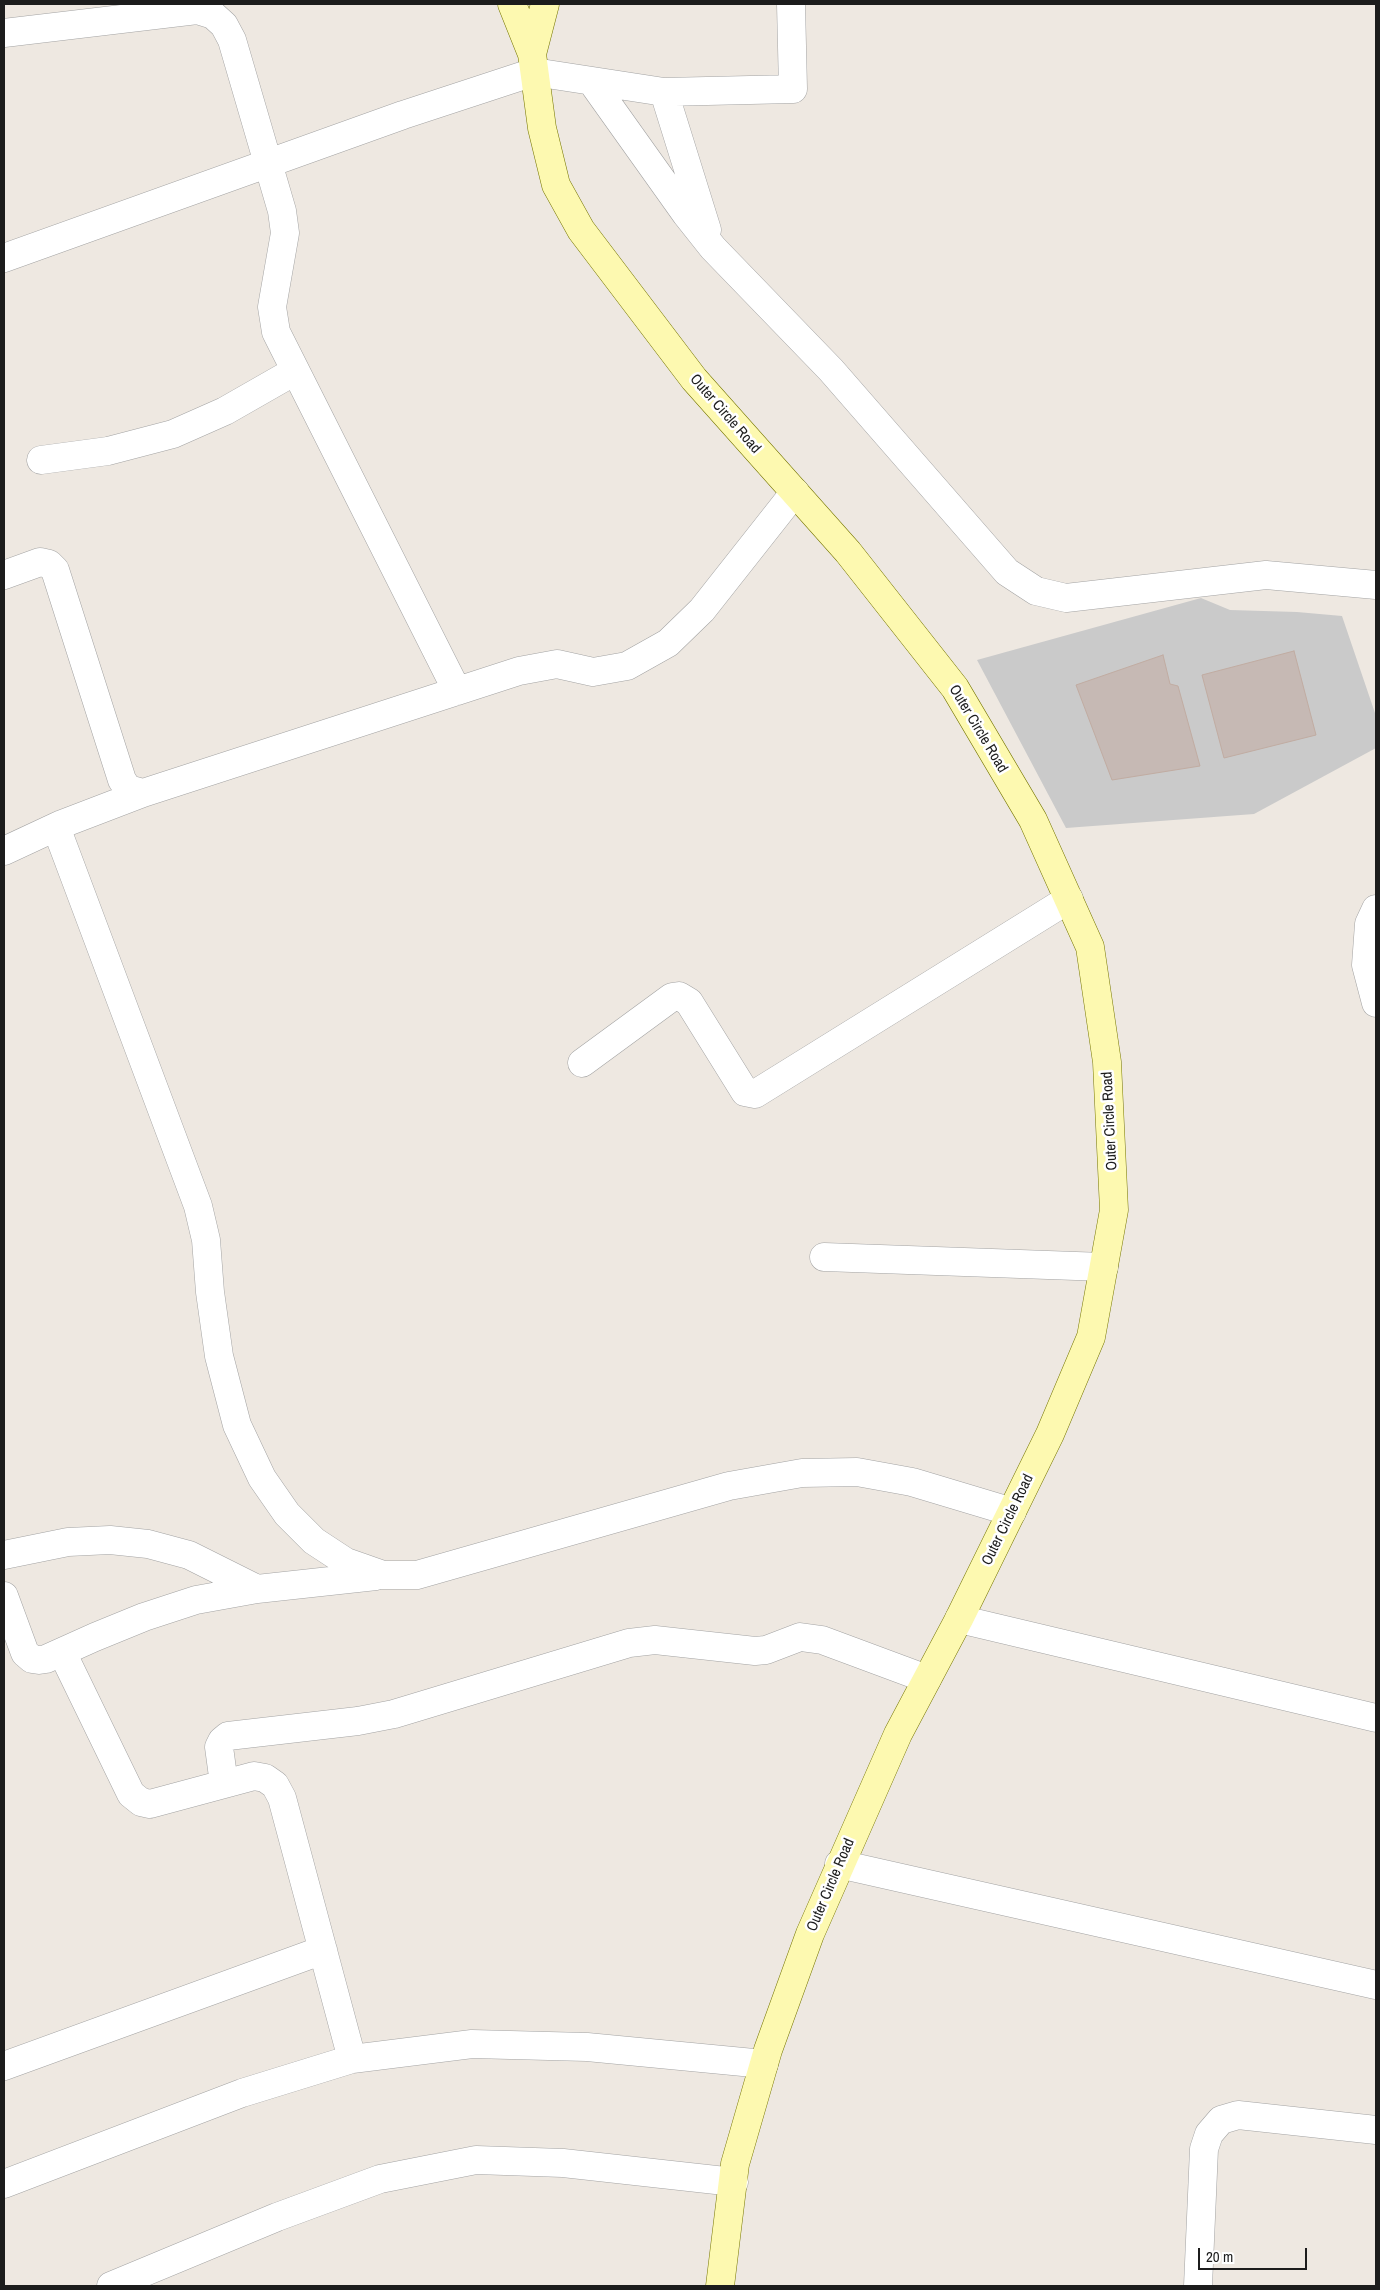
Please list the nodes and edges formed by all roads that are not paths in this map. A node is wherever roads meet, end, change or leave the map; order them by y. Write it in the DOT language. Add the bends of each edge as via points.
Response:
graph roads {
  1 [pos="512,4"];
  2 [pos="545,4"];
  3 [pos="791,4"];
  4 [pos="221,14"];
  5 [pos="4,33"];
  6 [pos="533,63"];
  7 [pos="592,82"];
  8 [pos="664,92"];
  9 [pos="268,164"];
  10 [pos="713,248"];
  11 [pos="4,258"];
  12 [pos="295,371"];
  13 [pos="41,460"];
  14 [pos="794,492"];
  15 [pos="4,575"];
  16 [pos="1376,585"];
  17 [pos="457,691"];
  18 [pos="144,793"];
  19 [pos="56,827"];
  20 [pos="4,852"];
  21 [pos="1069,899"];
  22 [pos="1376,909"];
  23 [pos="1376,1003"];
  24 [pos="582,1063"];
  25 [pos="824,1257"];
  26 [pos="1104,1267"];
  27 [pos="1012,1512"];
  28 [pos="4,1555"];
  29 [pos="383,1575"];
  30 [pos="257,1589"];
  31 [pos="4,1596"];
  32 [pos="959,1619"];
  33 [pos="62,1652"];
  34 [pos="927,1678"];
  35 [pos="1376,1718"];
  36 [pos="224,1784"];
  37 [pos="839,1864"];
  38 [pos="323,1950"];
  39 [pos="1376,1985"];
  40 [pos="352,2059"];
  41 [pos="764,2064"];
  42 [pos="4,2066"];
  43 [pos="1376,2130"];
  44 [pos="734,2182"];
  45 [pos="4,2184"];
  46 [pos="111,2286"];
  47 [pos="720,2286"];
  48 [pos="1198,2286"];
  1 -- 6 [label="main road, Outer Circle Road"];
  2 -- 6 [label="main road, Outer Circle Road"];
  3 -- 8 [label="street" via="793,88"];
  4 -- 5 [label="street" via="197,10"];
  4 -- 9 [label="street" via="232,40"];
  6 -- 7 [label="street"];
  6 -- 9 [label="street"];
  6 -- 14 [label="main road, Outer Circle Road" via="542,128 556,185 581,230 694,379"];
  7 -- 8 [label="street"];
  7 -- 10 [label="street"];
  8 -- 10 [label="street"];
  9 -- 11 [label="street"];
  9 -- 12 [label="street" via="285,233 272,307 276,332"];
  10 -- 16 [label="street" via="831,370 1006,572 1036,591 1066,598 1266,575"];
  12 -- 13 [label="street" via="225,411 173,434 108,451"];
  12 -- 17 [label="street"];
  14 -- 17 [label="street" via="702,610 668,643 627,666 593,672 557,664 519,671"];
  14 -- 21 [label="main road, Outer Circle Road" via="848,552 955,688 1033,820"];
  15 -- 18 [label="street" via="40,562 55,570 122,780 128,789"];
  17 -- 18 [label="street"];
  18 -- 19 [label="street"];
  19 -- 20 [label="street"];
  19 -- 29 [label="street" via="198,1206 206,1240 219,1356 237,1426 262,1478 287,1514 314,1541 346,1562"];
  21 -- 24 [label="street" via="755,1094 745,1092 689,1002 680,996 672,997"];
  21 -- 26 [label="main road, Outer Circle Road" via="1090,947 1107,1062 1114,1210"];
  22 -- 23 [label="street" via="1369,924 1366,965"];
  25 -- 26 [label="street"];
  26 -- 27 [label="main road, Outer Circle Road" via="1091,1337 1050,1434"];
  27 -- 29 [label="street" via="912,1482 857,1472 802,1473 728,1486 417,1576"];
  27 -- 32 [label="main road, Outer Circle Road"];
  28 -- 30 [label="street" via="68,1542 110,1540 148,1544 188,1556"];
  29 -- 30 [label="street"];
  30 -- 33 [label="street" via="188,1603 144,1617"];
  31 -- 33 [label="street" via="25,1653 39,1660"];
  32 -- 34 [label="main road, Outer Circle Road"];
  32 -- 35 [label="street"];
  33 -- 36 [label="street" via="129,1789 141,1802 150,1804"];
  34 -- 36 [label="street" via="822,1640 800,1637 755,1651 655,1640 629,1643 394,1714 228,1736 219,1747"];
  34 -- 37 [label="main road, Outer Circle Road"];
  36 -- 38 [label="street" via="254,1776 275,1785 282,1798"];
  37 -- 39 [label="street"];
  37 -- 41 [label="main road, Outer Circle Road" via="810,1934"];
  38 -- 40 [label="street"];
  38 -- 42 [label="street"];
  40 -- 41 [label="street" via="472,2044 587,2047"];
  40 -- 45 [label="street" via="242,2093"];
  41 -- 44 [label="main road, Outer Circle Road" via="735,2164"];
  43 -- 48 [label="street" via="1238,2115 1220,2120 1209,2134 1204,2149"];
  44 -- 46 [label="street" via="563,2163 476,2160 380,2179 277,2217"];
  44 -- 47 [label="main road, Outer Circle Road"];
}
